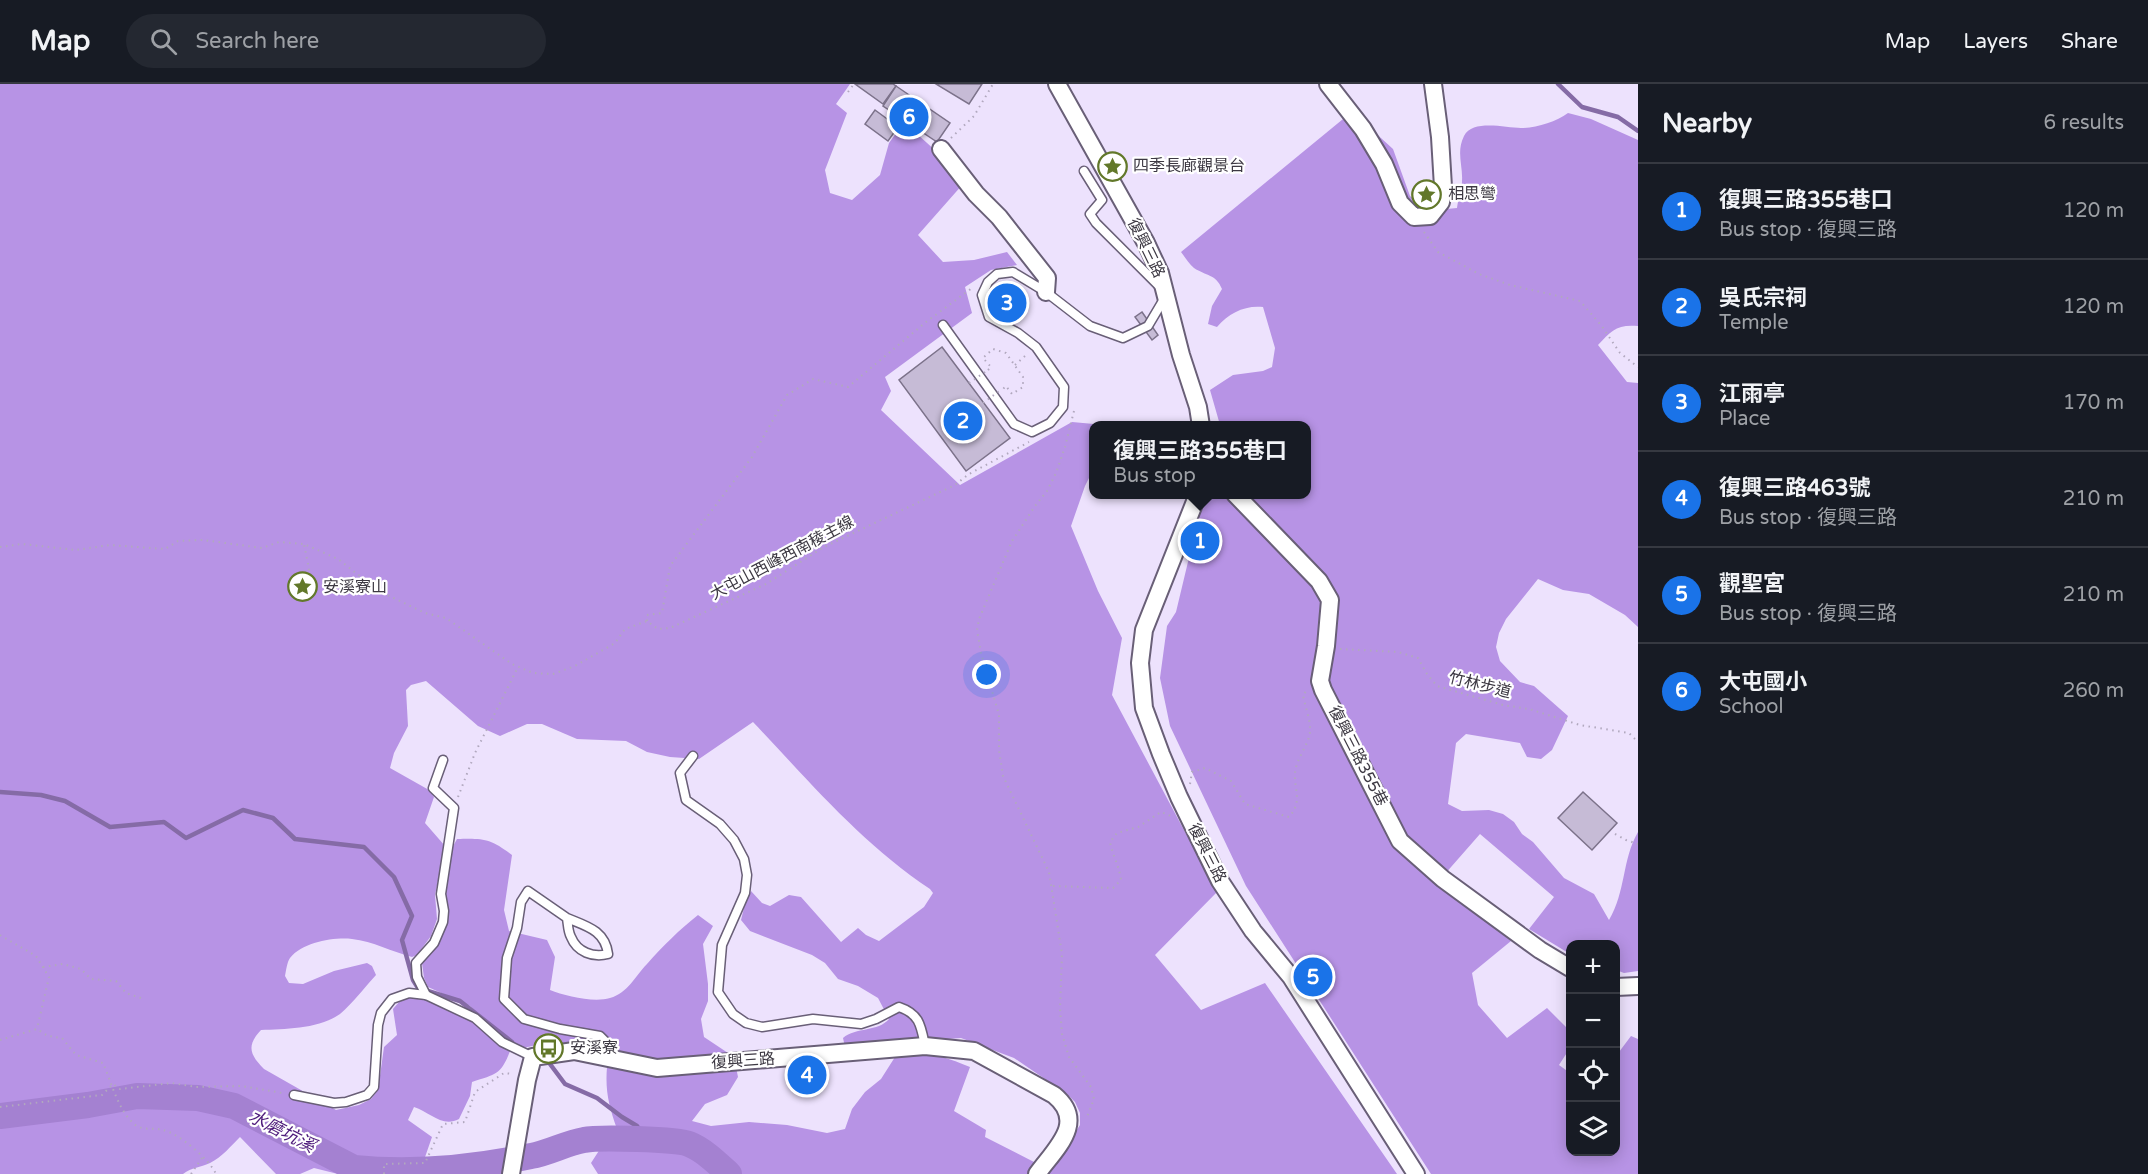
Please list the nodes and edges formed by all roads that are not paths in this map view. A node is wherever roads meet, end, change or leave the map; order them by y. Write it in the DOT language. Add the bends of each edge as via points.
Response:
graph roads {
  1 [pos="1057,84"];
  2 [pos="1328,84"];
  3 [pos="1433,84"];
  4 [pos="941,148"];
  5 [pos="1084,171"];
  6 [pos="1046,292"];
  7 [pos="1167,294"];
  8 [pos="943,325"];
  9 [pos="1200,421"];
  10 [pos="1196,499"];
  11 [pos="1239,499"];
  12 [pos="693,756"];
  13 [pos="443,760"];
  14 [pos="567,918"];
  15 [pos="1566,966"];
  16 [pos="1620,987"];
  17 [pos="1638,987"];
  18 [pos="425,994"];
  19 [pos="925,1046"];
  20 [pos="533,1057"];
  21 [pos="609,1059"];
  22 [pos="294,1095"];
  23 [pos="512,1165"];
  24 [pos="1037,1174"];
  25 [pos="1416,1174"];
  1 -- 7 [label="street, 復興三路" via="1146,243"];
  2 -- 3 [label="street" via="1363,129 1384,164 1400,203 1414,217 1430,216 1441,202 1440,137"];
  4 -- 6 [label="street" via="1047,278"];
  5 -- 7 [label="lane" via="1102,200 1090,214 1096,223"];
  6 -- 7 [label="lane" via="1090,326 1123,338 1148,326"];
  6 -- 8 [label="lane" via="1012,272 997,274 982,295 989,317 1036,347 1064,387 1063,407 1050,423 1032,432 1014,424"];
  7 -- 9 [label="street, 復興三路"];
  10 -- 25 [label="street, 復興三路" via="1144,630 1140,663 1144,708 1179,796 1220,881 1253,931 1291,977"];
  11 -- 15 [label="street, 復興三路355巷" via="1319,581 1330,600 1320,681 1400,841 1443,879"];
  12 -- 19 [label="lane" via="680,773 686,800 720,824 734,840 747,875 745,893 722,945 718,992 733,1014 762,1027 813,1019 861,1024 899,1007 912,1012 921,1026"];
  13 -- 18 [label="lane" via="433,788 454,808 441,894 443,922 434,943 416,963"];
  14 -- 14 [label="lane" via="571,939 587,954 608,954 607,944 594,929"];
  14 -- 21 [label="lane" via="528,891 521,902 507,958 504,999 524,1019 600,1036 610,1046"];
  16 -- 17 [label="street"];
  18 -- 20 [label="lane" via="475,1018 502,1042"];
  18 -- 22 [label="lane" via="409,993 392,999 381,1013 374,1087 367,1095 334,1103"];
  19 -- 21 [label="street, 復興三路" via="657,1068"];
  19 -- 24 [label="street, 復興三路" via="974,1051 1062,1101 1070,1121 1066,1135"];
  20 -- 21 [label="street, 復興三路" via="574,1051"];
  20 -- 23 [label="street"];
}
